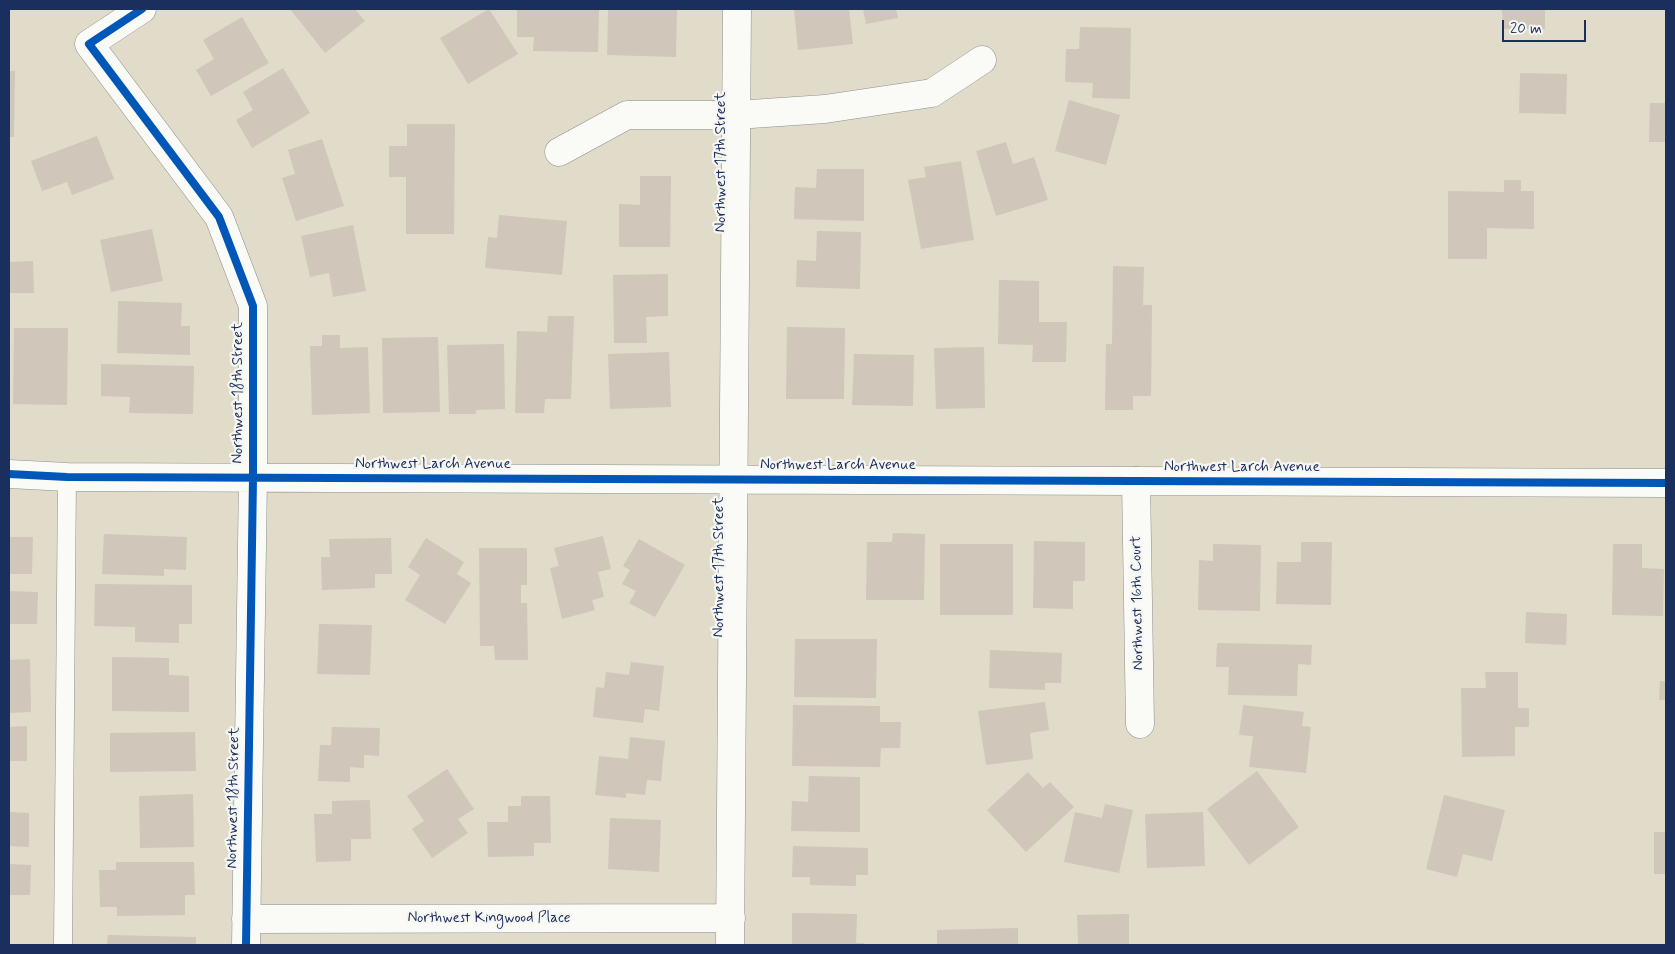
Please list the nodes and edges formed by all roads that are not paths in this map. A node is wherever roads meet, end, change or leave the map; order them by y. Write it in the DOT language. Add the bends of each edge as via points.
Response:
graph roads {
  1 [pos="142,9"];
  2 [pos="737,9"];
  3 [pos="982,60"];
  4 [pos="736,115"];
  5 [pos="559,152"];
  6 [pos="9,474"];
  7 [pos="67,477"];
  8 [pos="253,478"];
  9 [pos="734,480"];
  10 [pos="1136,481"];
  11 [pos="1666,483"];
  12 [pos="1140,724"];
  13 [pos="731,918"];
  14 [pos="246,932"];
  15 [pos="63,945"];
  16 [pos="730,945"];
  1 -- 8 [label="street, Northwest 18th Street" via="89,44 219,216 253,306"];
  2 -- 4 [label="street, Northwest 17th Street"];
  3 -- 4 [label="street" via="932,94 825,109"];
  4 -- 5 [label="street" via="627,115"];
  4 -- 9 [label="street, Northwest 17th Street"];
  6 -- 7 [label="street, Northwest Larch Avenue"];
  7 -- 8 [label="street, Northwest Larch Avenue"];
  7 -- 15 [label="lane"];
  8 -- 9 [label="street, Northwest Larch Avenue"];
  8 -- 14 [label="street, Northwest 18th Street"];
  9 -- 10 [label="street, Northwest Larch Avenue"];
  9 -- 13 [label="street, Northwest 17th Street"];
  10 -- 11 [label="street, Northwest Larch Avenue"];
  10 -- 12 [label="street, Northwest 16th Court"];
  13 -- 14 [label="street, Northwest Kingwood Place"];
  13 -- 16 [label="street, Northwest 17th Street"];
}
